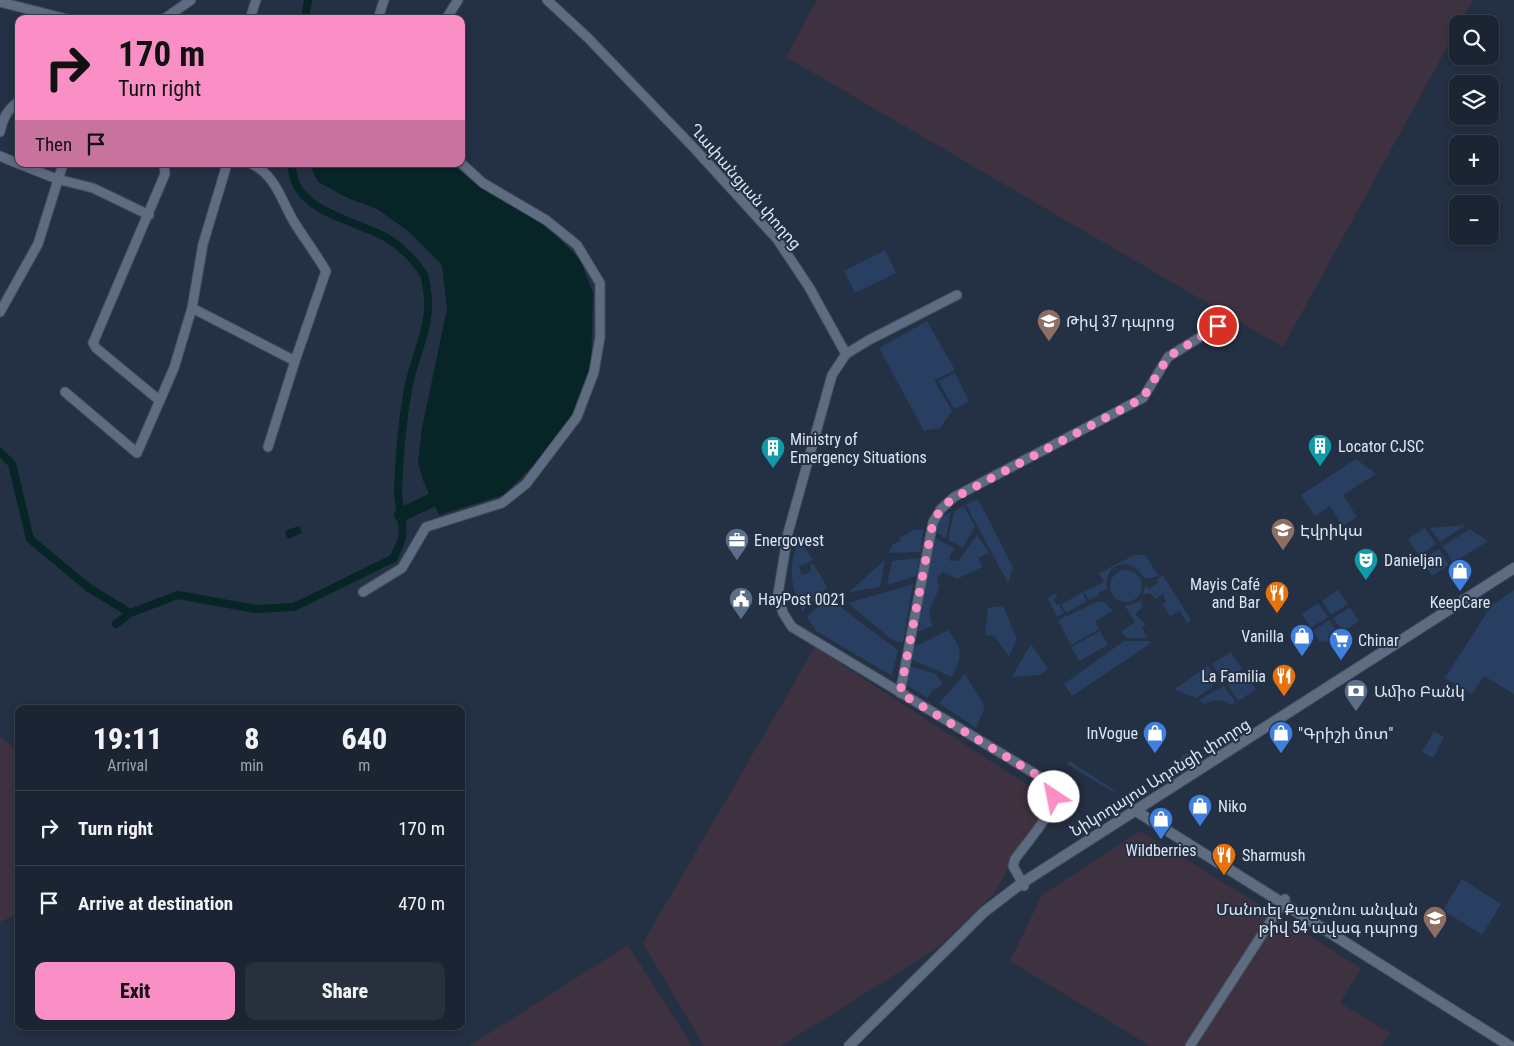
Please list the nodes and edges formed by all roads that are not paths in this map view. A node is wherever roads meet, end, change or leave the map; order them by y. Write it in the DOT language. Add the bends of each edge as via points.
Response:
graph roads {
  1 [pos="191,0"];
  2 [pos="256,0"];
  3 [pos="384,0"];
  4 [pos="458,0"];
  5 [pos="547,0"];
  6 [pos="0,2"];
  7 [pos="49,15"];
  8 [pos="170,15"];
  9 [pos="251,15"];
  10 [pos="379,15"];
  11 [pos="449,15"];
  12 [pos="15,104"];
  13 [pos="0,132"];
  14 [pos="0,156"];
  15 [pos="15,162"];
  16 [pos="27,167"];
  17 [pos="62,167"];
  18 [pos="164,167"];
  19 [pos="226,167"];
  20 [pos="258,167"];
  21 [pos="465,167"];
  22 [pos="58,179"];
  23 [pos="149,214"];
  24 [pos="957,295"];
  25 [pos="3,301"];
  26 [pos="192,308"];
  27 [pos="0,312"];
  28 [pos="1218,326"];
  29 [pos="846,354"];
  30 [pos="295,361"];
  31 [pos="64,392"];
  32 [pos="159,400"];
  33 [pos="268,448"];
  34 [pos="1514,568"];
  35 [pos="1514,574"];
  36 [pos="363,592"];
  37 [pos="900,693"];
  38 [pos="1139,811"];
  39 [pos="1023,885"];
  40 [pos="1284,901"];
  41 [pos="1514,1041"];
  42 [pos="849,1046"];
  43 [pos="855,1046"];
  44 [pos="1190,1046"];
  45 [pos="1510,1046"];
  1 -- 8 [label="street"];
  2 -- 9 [label="street"];
  3 -- 10 [label="street"];
  4 -- 11 [label="street"];
  5 -- 29 [label="street, Ղափանցյան փողոց" via="668,121 777,239 809,287"];
  6 -- 7 [label="street"];
  12 -- 13 [label="street" via="3,118"];
  14 -- 15 [label="street"];
  16 -- 22 [label="street"];
  17 -- 22 [label="street"];
  18 -- 23 [label="street" via="165,174"];
  19 -- 26 [label="street" via="203,244"];
  20 -- 30 [label="street" via="271,178 326,271"];
  21 -- 36 [label="street" via="483,183 546,220 577,245 600,283 600,337 594,372 577,416 526,484 502,503 426,527 402,568"];
  22 -- 23 [label="street" via="93,188"];
  22 -- 25 [label="street" via="38,244"];
  23 -- 32 [label="street" via="93,343"];
  24 -- 29 [label="street"];
  25 -- 27 [label="street"];
  26 -- 30 [label="street"];
  26 -- 32 [label="street" via="174,368"];
  28 -- 37 [label="street" via="1168,357 1143,398 954,497 941,509 933,522"];
  29 -- 37 [label="street" via="838,363 828,386 788,533 778,594 783,613 792,627"];
  30 -- 33 [label="street"];
  31 -- 32 [label="street" via="136,453"];
  34 -- 38 [label="street, Նիկողայոս Ադոնցի փողոց"];
  35 -- 38 [label="street, Նիկողայոս Ադոնցի փողոց"];
  37 -- 39 [label="street" via="1051,786 1054,797 1051,808 1013,866"];
  38 -- 39 [label="street, Նիկողայոս Ադոնցի փողոց"];
  38 -- 40 [label="street"];
  39 -- 42 [label="street, Նիկողայոս Ադոնցի փողոց" via="984,912"];
  39 -- 43 [label="street, Նիկողայոս Ադոնցի փողոց" via="986,915"];
  40 -- 41 [label="street"];
  40 -- 44 [label="street"];
  40 -- 45 [label="street"];
}
